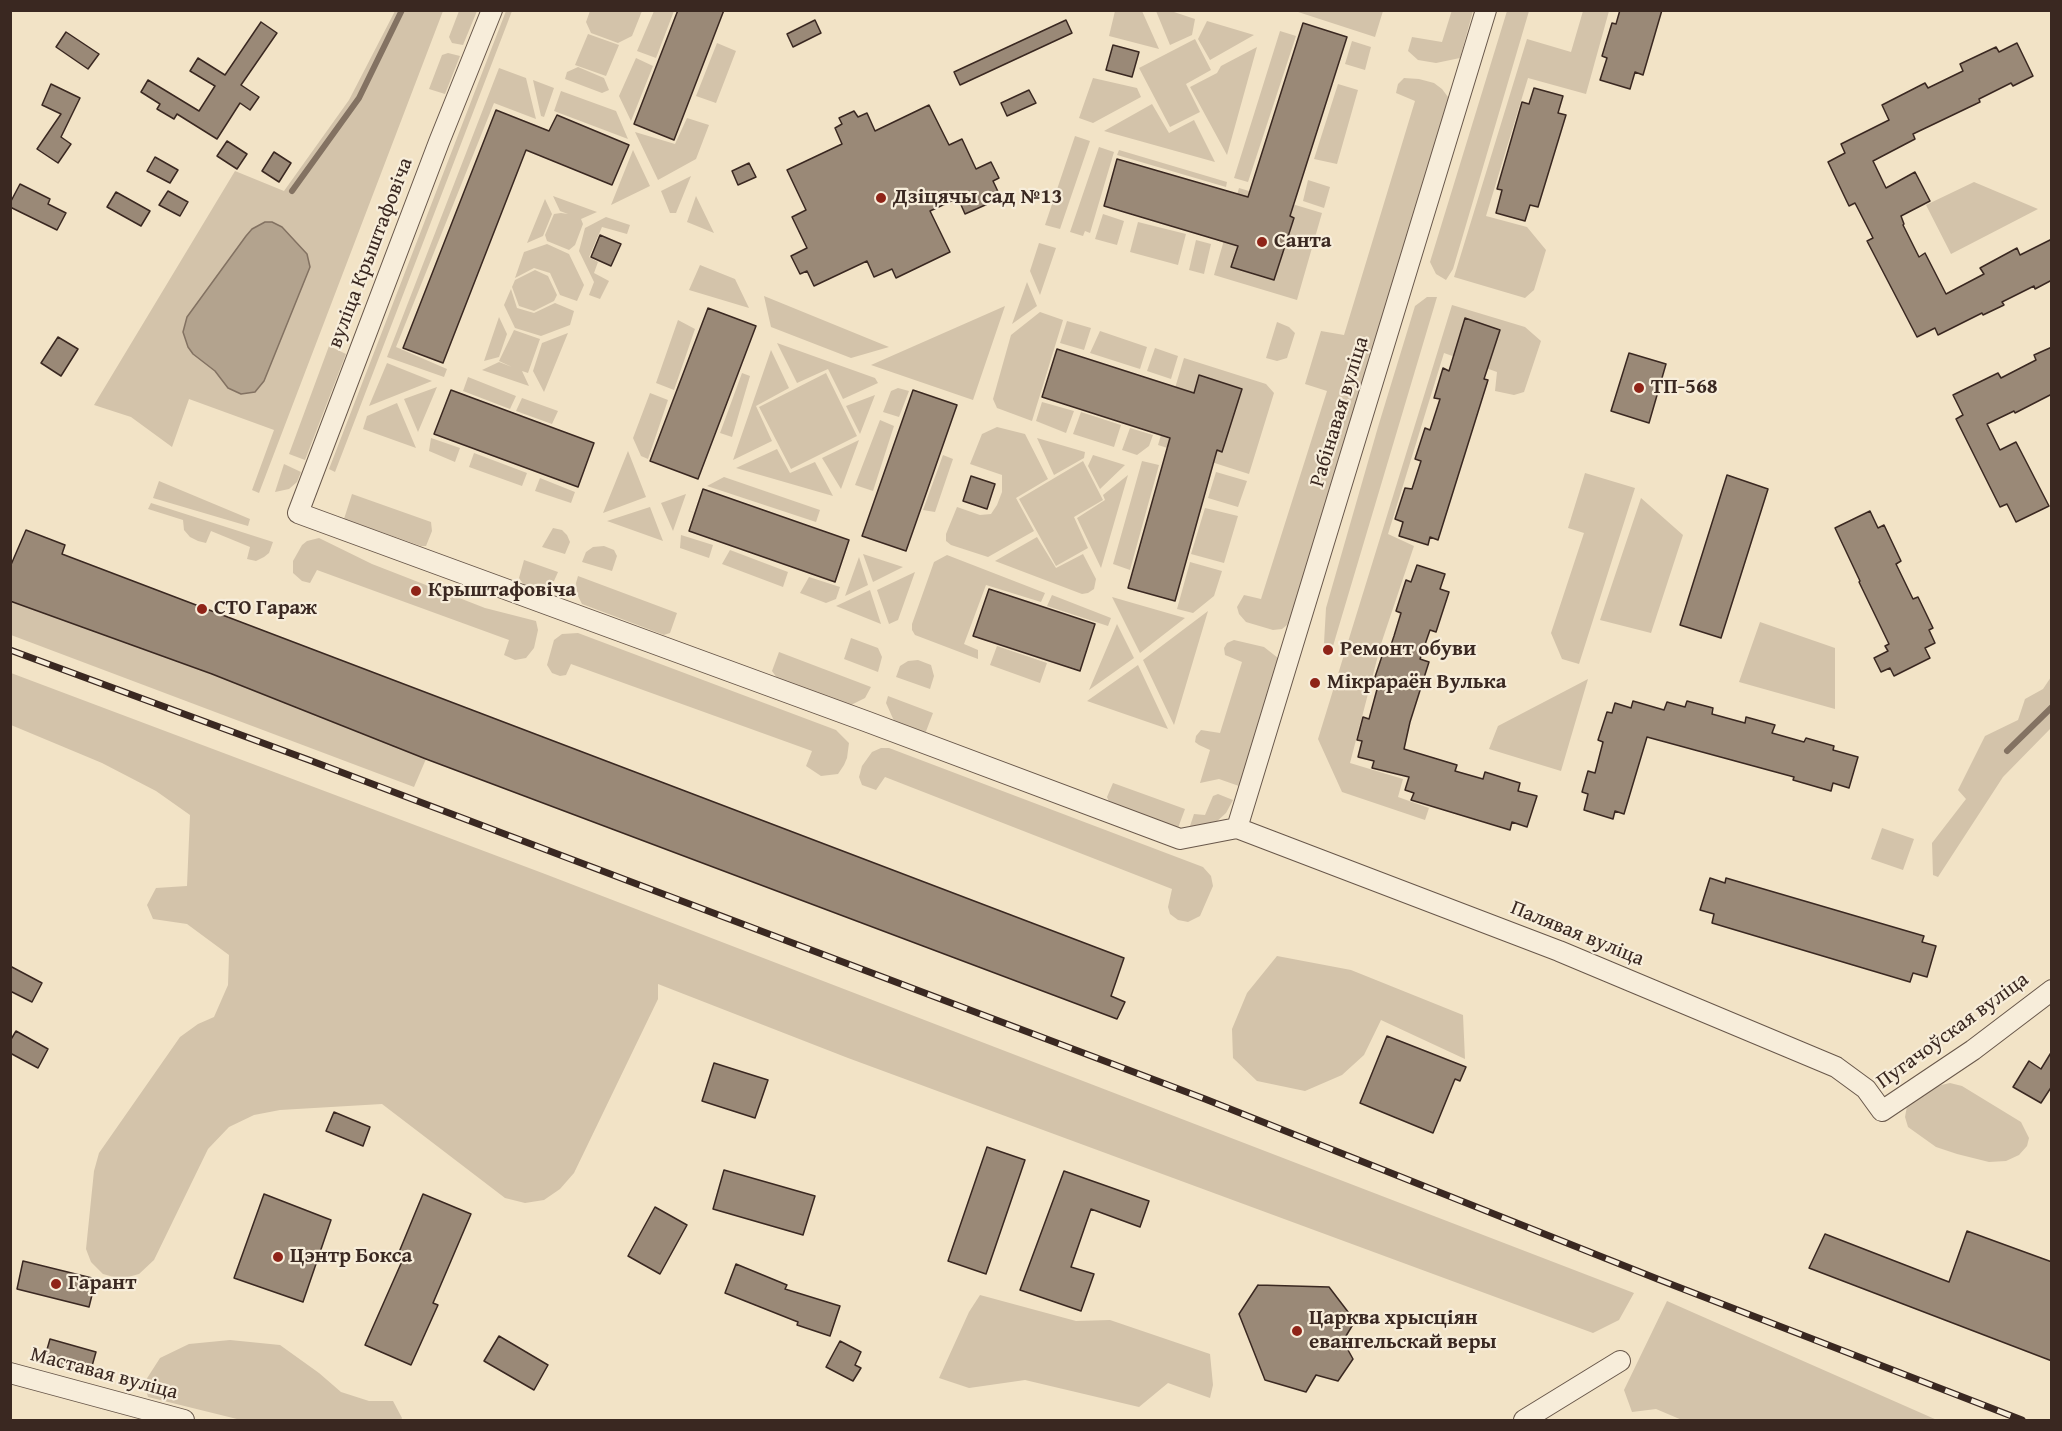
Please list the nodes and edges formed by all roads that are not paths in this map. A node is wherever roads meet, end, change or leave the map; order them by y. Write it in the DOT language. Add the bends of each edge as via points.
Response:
graph roads {
  1 [pos="492,10"];
  2 [pos="1486,10"];
  3 [pos="1237,828"];
  4 [pos="2052,990"];
  5 [pos="1882,1111"];
  6 [pos="1620,1361"];
  7 [pos="10,1373"];
  8 [pos="184,1420"];
  9 [pos="1524,1420"];
  1 -- 3 [label="street, вуліца Крыштафовіча" via="298,513 1180,839"];
  2 -- 3 [label="street, Рабінавая вуліца"];
  3 -- 5 [label="street, Палявая вуліца" via="1559,951 1836,1066 1866,1089"];
  4 -- 5 [label="street, Пугачоўская вуліца" via="1973,1050"];
  6 -- 9 [label="street"];
  7 -- 8 [label="street, Маставая вуліца"];
}
